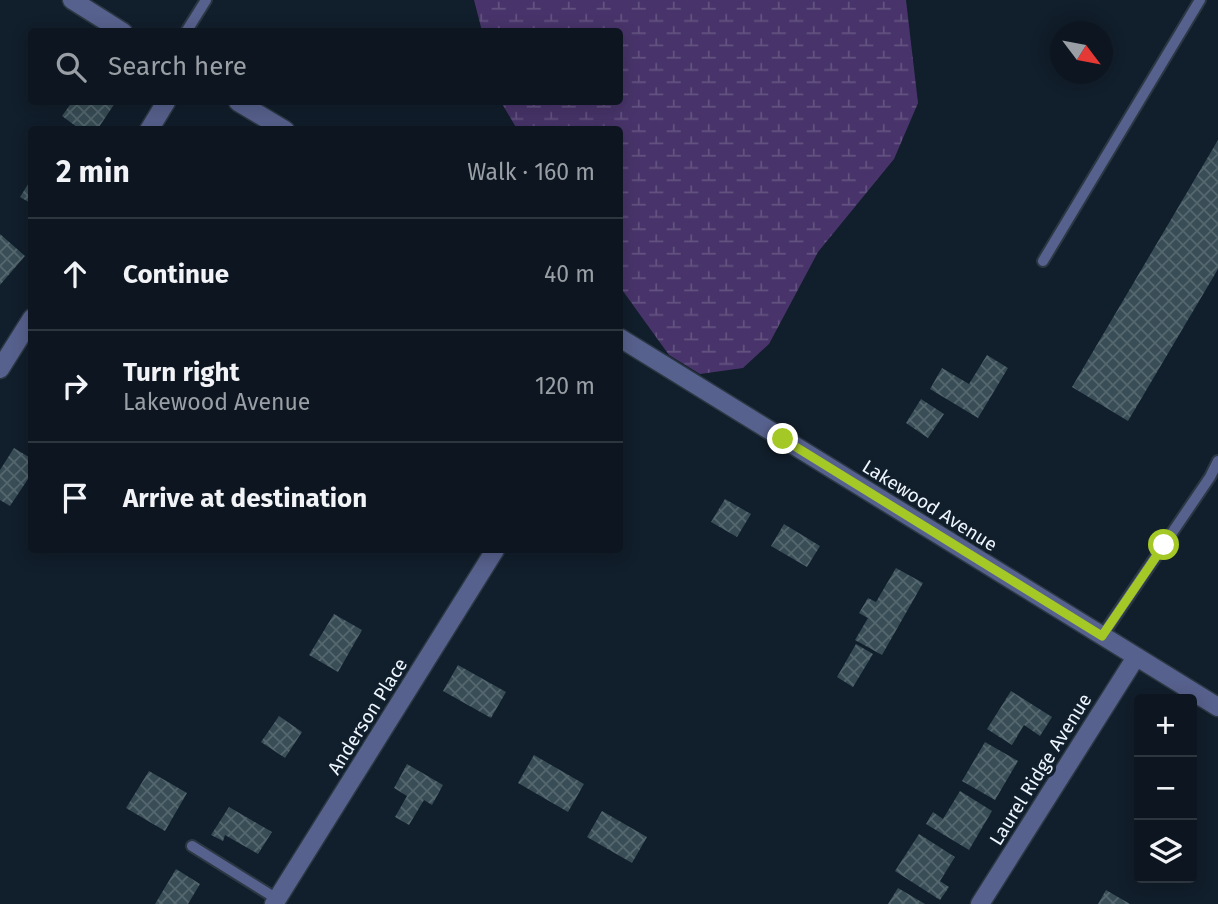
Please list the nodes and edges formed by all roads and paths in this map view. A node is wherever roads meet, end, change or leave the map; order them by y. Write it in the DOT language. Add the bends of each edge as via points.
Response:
graph roads {
  1 [pos="72,0"];
  2 [pos="206,0"];
  3 [pos="1200,0"];
  4 [pos="118,28"];
  5 [pos="188,28"];
  6 [pos="164,105"];
  7 [pos="243,105"];
  8 [pos="151,126"];
  9 [pos="278,126"];
  10 [pos="1043,261"];
  11 [pos="28,324"];
  12 [pos="623,343"];
  13 [pos="0,369"];
  14 [pos="1218,461"];
  15 [pos="493,553"];
  16 [pos="1102,636"];
  17 [pos="1136,657"];
  18 [pos="1218,708"];
  19 [pos="192,846"];
  20 [pos="276,902"];
  21 [pos="980,904"];
  1 -- 4 [label="street"];
  2 -- 5 [label="lane"];
  3 -- 10 [label="lane"];
  6 -- 8 [label="street"];
  7 -- 9 [label="street"];
  11 -- 13 [label="street"];
  12 -- 16 [label="street, Lakewood Avenue"];
  14 -- 16 [label="lane"];
  15 -- 20 [label="street, Anderson Place"];
  16 -- 17 [label="street, Lakewood Avenue"];
  17 -- 18 [label="street, Lakewood Avenue"];
  17 -- 21 [label="street, Laurel Ridge Avenue"];
  19 -- 20 [label="lane"];
}
